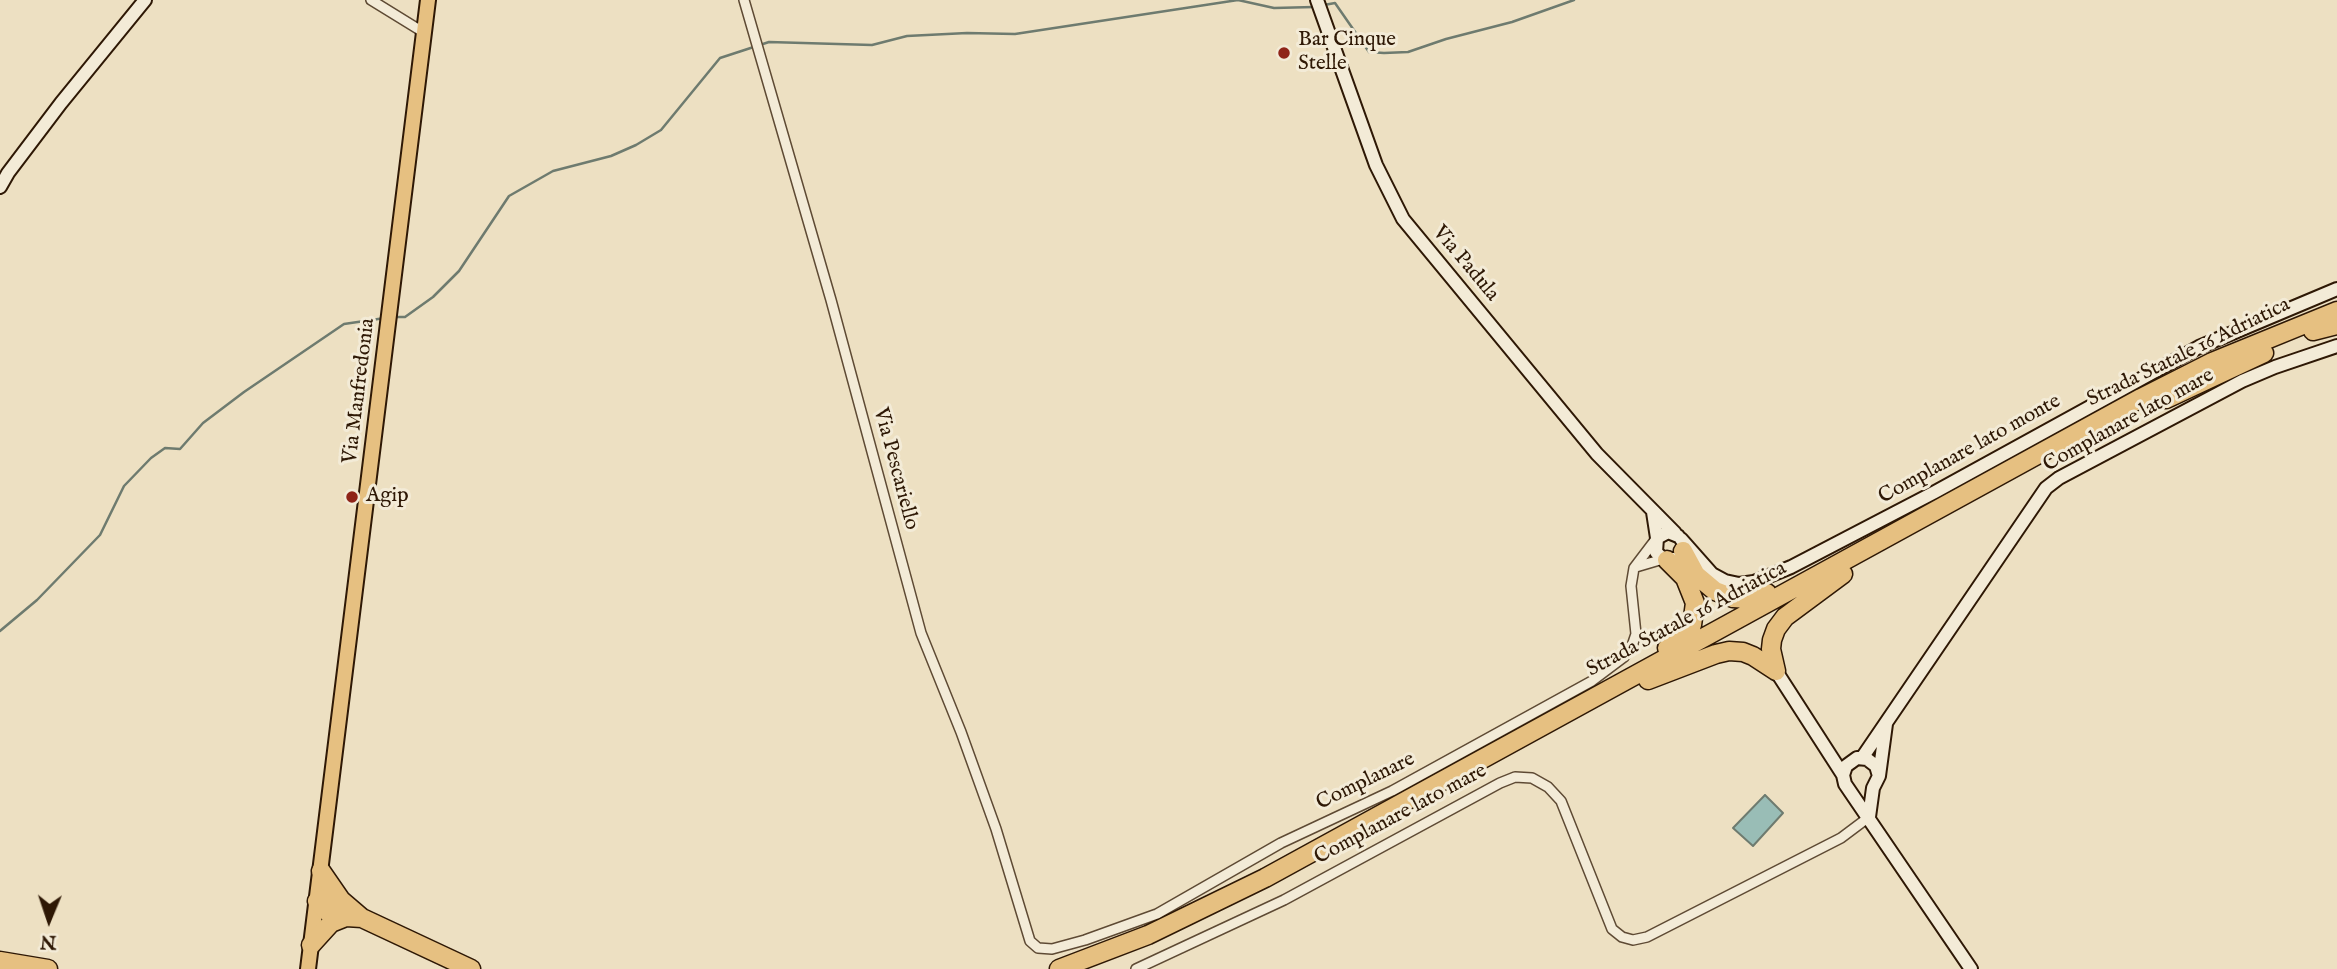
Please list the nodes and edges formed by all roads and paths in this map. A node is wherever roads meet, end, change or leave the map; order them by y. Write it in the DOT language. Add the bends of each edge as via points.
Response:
graph roads {
  1 [pos="145,0"];
  2 [pos="371,0"];
  3 [pos="428,0"];
  4 [pos="744,0"];
  5 [pos="1317,0"];
  6 [pos="424,32"];
  7 [pos="0,187"];
  8 [pos="2337,289"];
  9 [pos="2337,311"];
  10 [pos="2337,323"];
  11 [pos="2337,346"];
  12 [pos="1653,512"];
  13 [pos="1657,538"];
  14 [pos="1678,550"];
  15 [pos="1634,568"];
  16 [pos="1841,569"];
  17 [pos="1776,671"];
  18 [pos="1645,675"];
  19 [pos="1887,721"];
  20 [pos="1851,765"];
  21 [pos="1876,782"];
  22 [pos="1848,788"];
  23 [pos="1869,817"];
  24 [pos="321,871"];
  25 [pos="317,901"];
  26 [pos="350,912"];
  27 [pos="1030,941"];
  28 [pos="311,944"];
  29 [pos="0,961"];
  30 [pos="458,964"];
  31 [pos="48,969"];
  32 [pos="308,969"];
  33 [pos="471,969"];
  34 [pos="1059,969"];
  35 [pos="1090,969"];
  36 [pos="1136,969"];
  37 [pos="1971,969"];
  1 -- 7 [label="street"];
  2 -- 6 [label="street"];
  3 -- 6 [label="main road, Via Manfredonia"];
  4 -- 27 [label="street, Via Pescariello" via="921,633 996,829"];
  5 -- 12 [label="street, Via Padula" via="1376,165 1403,219 1597,454"];
  6 -- 24 [label="main road, Via Manfredonia"];
  8 -- 14 [label="street, Complanare lato monte" via="2199,347 1935,492 1754,582 1725,581"];
  9 -- 16 [label="highway, Strada Statale 16 Adriatica" via="2212,362 2141,398"];
  10 -- 16 [label="highway, Strada Statale 16 Adriatica" via="2148,408"];
  11 -- 19 [label="street, Complanare lato mare" via="2242,381 2046,488"];
  12 -- 13 [label="street"];
  12 -- 14 [label="street, Via Padula"];
  13 -- 14 [label="street" via="1668,532"];
  13 -- 14 [label="street" via="1656,552"];
  13 -- 15 [label="street"];
  14 -- 15 [label="street"];
  14 -- 16 [label="highway" via="1696,575 1715,591 1733,598 1764,595 1799,576"];
  14 -- 18 [label="highway" via="1695,603 1692,625"];
  15 -- 27 [label="street, Complanare" via="1631,594 1636,634 1632,646 1625,657 1591,681 1392,791 1281,843 1157,914 1052,948 1038,948"];
  16 -- 17 [label="highway" via="1776,629 1771,649"];
  16 -- 18 [label="highway, Strada Statale 16 Adriatica"];
  17 -- 18 [label="highway" via="1753,656 1729,651"];
  17 -- 20 [label="street" via="1830,755"];
  18 -- 34 [label="highway, Strada Statale 16 Adriatica" via="1265,878 1148,935"];
  18 -- 35 [label="highway, Strada Statale 16 Adriatica" via="1269,888 1153,945"];
  19 -- 20 [label="street, Complanare lato mare"];
  19 -- 21 [label="street, Complanare lato mare"];
  20 -- 21 [label="street" via="1872,762"];
  20 -- 22 [label="street"];
  21 -- 22 [label="street" via="1869,792"];
  21 -- 23 [label="street, Complanare lato mare"];
  22 -- 23 [label="street"];
  23 -- 36 [label="street, Complanare lato mare" via="1841,838 1633,940 1612,929 1561,801 1532,778 1515,777 1284,900"];
  23 -- 37 [label="street"];
  24 -- 25 [label="main road, Via Manfredonia"];
  24 -- 26 [label="highway"];
  25 -- 26 [label="highway" via="330,898"];
  25 -- 28 [label="main road, Via Manfredonia"];
  26 -- 28 [label="highway" via="331,923"];
  26 -- 30 [label="highway"];
  28 -- 32 [label="main road, Via Manfredonia"];
  29 -- 31 [label="highway"];
  30 -- 33 [label="highway"];
}
